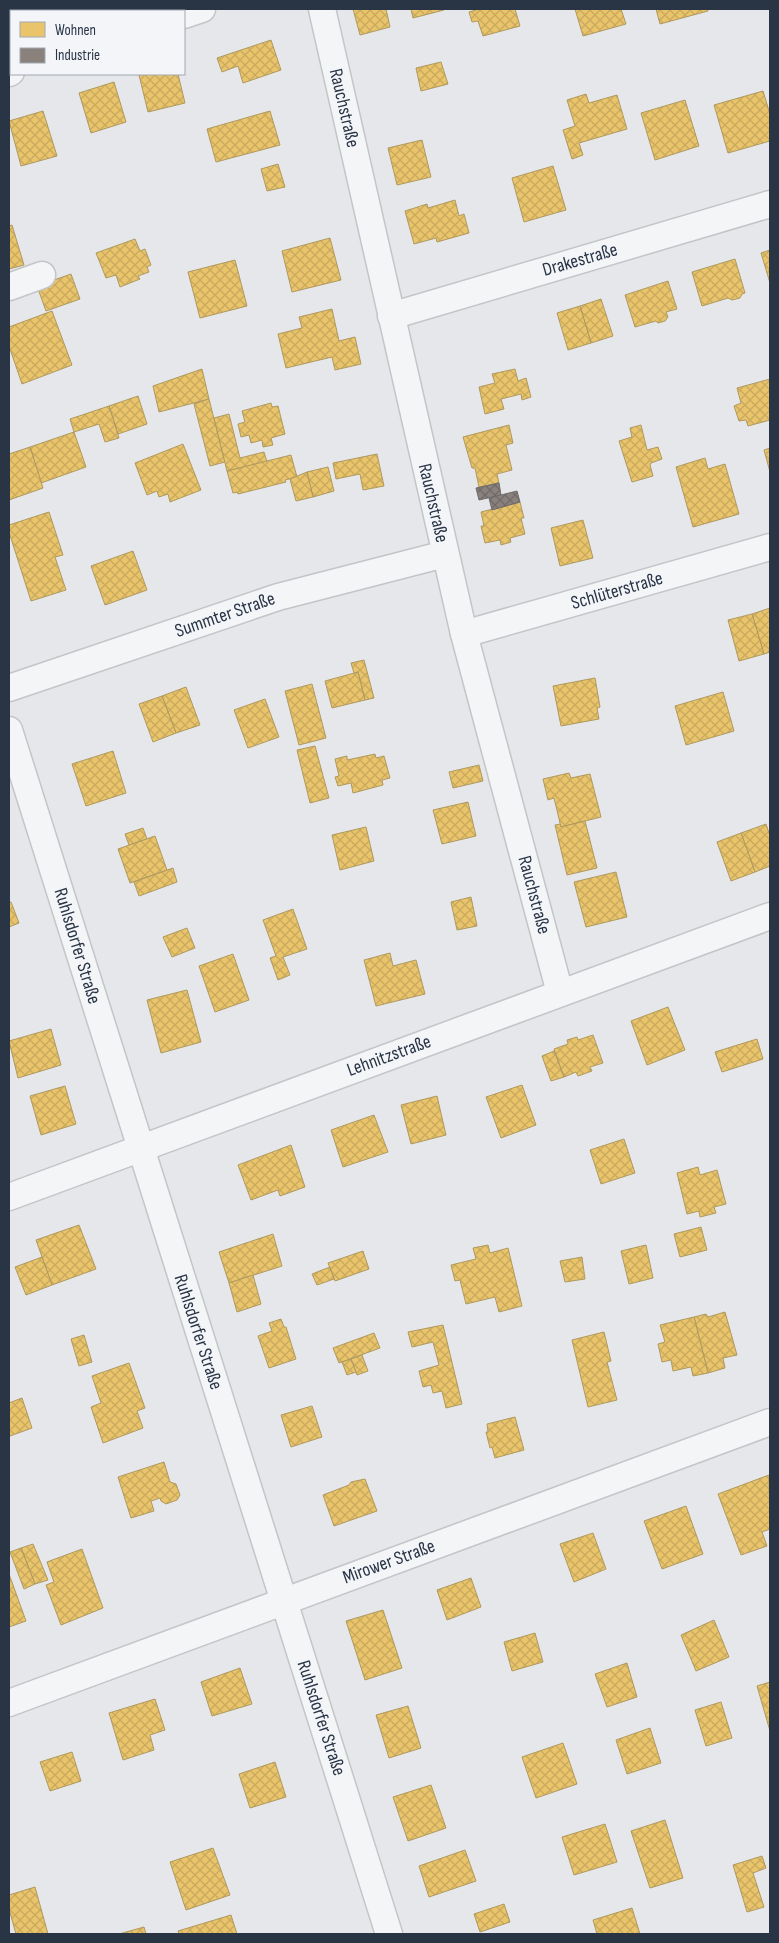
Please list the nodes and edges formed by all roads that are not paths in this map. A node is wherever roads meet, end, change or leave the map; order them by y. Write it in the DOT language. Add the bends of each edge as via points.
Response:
graph roads {
  1 [pos="202,9"];
  2 [pos="322,9"];
  3 [pos="185,15"];
  4 [pos="770,204"];
  5 [pos="42,275"];
  6 [pos="9,287"];
  7 [pos="391,316"];
  8 [pos="770,547"];
  9 [pos="445,554"];
  10 [pos="464,634"];
  11 [pos="9,688"];
  12 [pos="9,730"];
  13 [pos="770,916"];
  14 [pos="560,993"];
  15 [pos="140,1148"];
  16 [pos="9,1197"];
  17 [pos="770,1422"];
  18 [pos="284,1601"];
  19 [pos="9,1703"];
  20 [pos="389,1934"];
  1 -- 3 [label="street"];
  2 -- 7 [label="street, Rauchstraße"];
  4 -- 7 [label="street, Drakestraße"];
  5 -- 6 [label="street"];
  7 -- 9 [label="street, Rauchstraße"];
  8 -- 10 [label="street, Schlüterstraße"];
  9 -- 10 [label="street, Rauchstraße"];
  9 -- 11 [label="street, Summter Straße" via="278,597"];
  10 -- 14 [label="street, Rauchstraße"];
  12 -- 15 [label="street, Ruhlsdorfer Straße"];
  13 -- 14 [label="street, Lehnitzstraße"];
  14 -- 15 [label="street, Lehnitzstraße"];
  15 -- 16 [label="street, Lehnitzstraße"];
  15 -- 18 [label="street, Ruhlsdorfer Straße"];
  17 -- 18 [label="street, Mirower Straße"];
  18 -- 19 [label="street, Mirower Straße"];
  18 -- 20 [label="street, Ruhlsdorfer Straße"];
}
